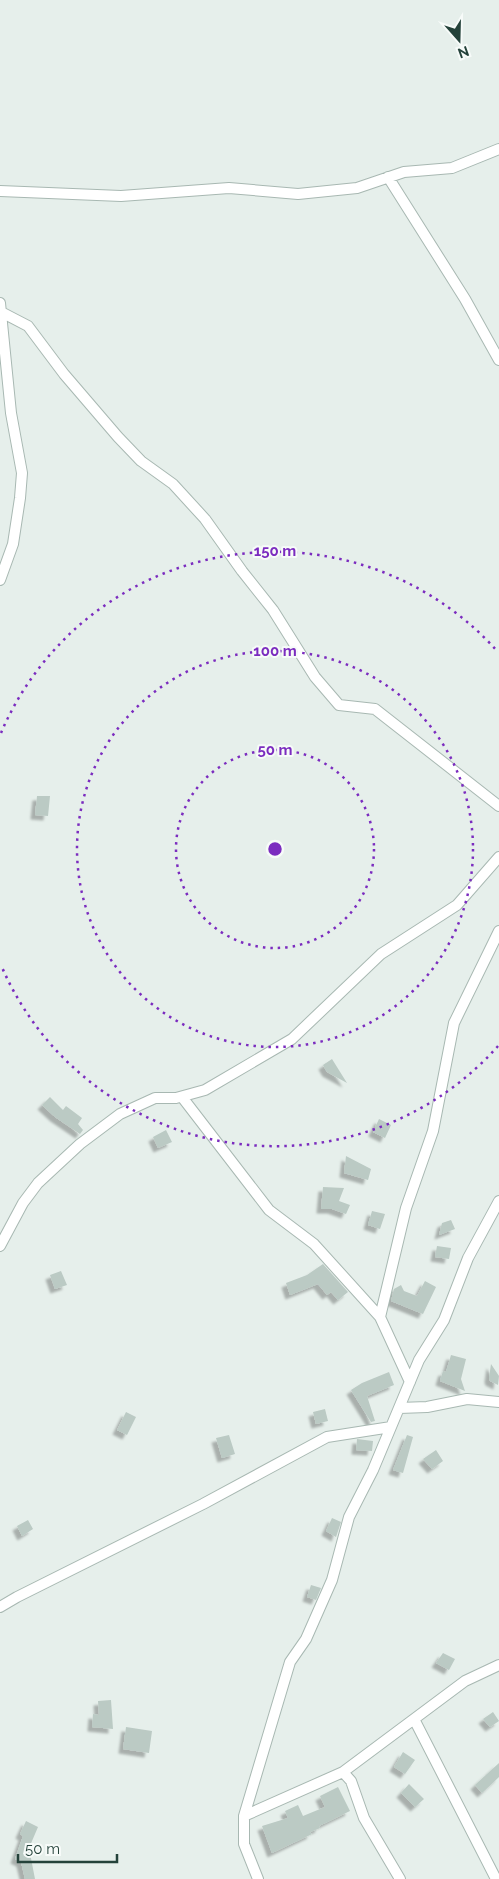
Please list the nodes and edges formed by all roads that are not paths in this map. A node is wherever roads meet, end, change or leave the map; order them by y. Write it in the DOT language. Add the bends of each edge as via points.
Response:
graph roads {
  1 [pos="499,149"];
  2 [pos="388,177"];
  3 [pos="0,190"];
  4 [pos="0,308"];
  5 [pos="499,360"];
  6 [pos="0,580"];
  7 [pos="499,806"];
  8 [pos="499,857"];
  9 [pos="499,931"];
  10 [pos="182,1097"];
  11 [pos="499,1200"];
  12 [pos="0,1246"];
  13 [pos="380,1317"];
  14 [pos="410,1382"];
  15 [pos="499,1402"];
  16 [pos="398,1408"];
  17 [pos="391,1427"];
  18 [pos="0,1607"];
  19 [pos="499,1664"];
  20 [pos="414,1719"];
  21 [pos="343,1772"];
  22 [pos="244,1816"];
  23 [pos="258,1879"];
  24 [pos="400,1879"];
  25 [pos="496,1879"];
  1 -- 2 [label="street" via="452,168 404,172"];
  2 -- 3 [label="street" via="357,188 298,194 229,188 121,196"];
  2 -- 5 [label="street" via="465,298"];
  4 -- 6 [label="street" via="11,413 22,473 13,544"];
  4 -- 7 [label="street" via="28,326 64,374 140,461 173,484 205,519 274,610 315,677 339,705 375,709"];
  8 -- 10 [label="street" via="457,905 381,954 292,1039 205,1090"];
  9 -- 13 [label="street" via="454,1023 433,1131 406,1208"];
  10 -- 12 [label="street" via="155,1098 120,1114 80,1144 38,1183"];
  10 -- 13 [label="street" via="269,1210 314,1244"];
  11 -- 14 [label="street" via="468,1258 444,1320 419,1360"];
  13 -- 14 [label="street"];
  14 -- 16 [label="street"];
  15 -- 16 [label="street" via="467,1399 427,1407"];
  16 -- 17 [label="street"];
  17 -- 18 [label="street" via="327,1437"];
  17 -- 22 [label="street" via="350,1517 332,1580 306,1639 290,1662"];
  19 -- 20 [label="street" via="465,1681"];
  20 -- 21 [label="street"];
  20 -- 25 [label="street"];
  21 -- 22 [label="street"];
  21 -- 24 [label="street" via="351,1781 364,1818"];
  22 -- 23 [label="street" via="244,1844"];
}
